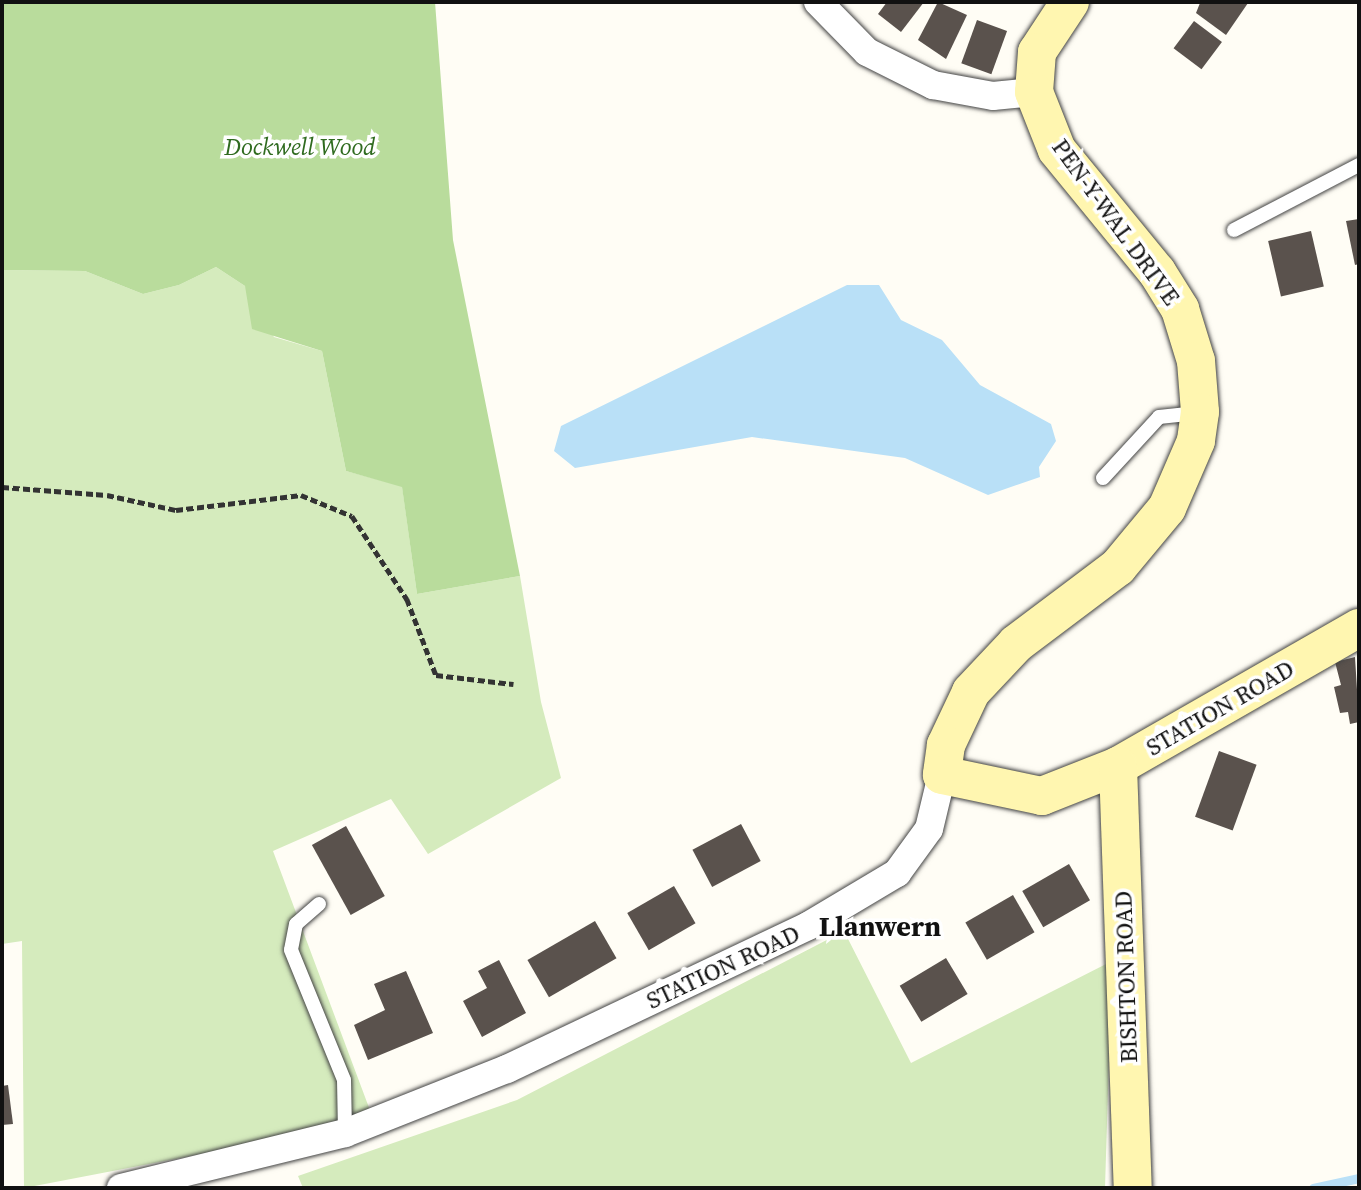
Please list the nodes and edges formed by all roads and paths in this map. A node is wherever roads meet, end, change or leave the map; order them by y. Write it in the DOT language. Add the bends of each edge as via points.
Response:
graph roads {
  1 [pos="818,2"];
  2 [pos="1070,2"];
  3 [pos="1034,92"];
  4 [pos="1359,165"];
  5 [pos="1234,230"];
  6 [pos="1200,412"];
  7 [pos="1103,478"];
  8 [pos="2,487"];
  9 [pos="1359,628"];
  10 [pos="513,684"];
  11 [pos="1118,766"];
  12 [pos="942,775"];
  13 [pos="319,904"];
  14 [pos="345,1133"];
  15 [pos="121,1188"];
  16 [pos="1133,1188"];
  1 -- 3 [label="street" via="867,52 933,85 993,96"];
  2 -- 3 [label="street, PEN-Y-WAL DRIVE" via="1038,52"];
  3 -- 6 [label="street, PEN-Y-WAL DRIVE" via="1057,150 1157,272 1181,309 1196,361"];
  4 -- 5 [label="lane"];
  6 -- 7 [label="lane" via="1159,418"];
  6 -- 12 [label="street, PEN-Y-WAL DRIVE" via="1196,441 1167,508 1118,567 1016,644 971,692 946,744"];
  8 -- 10 [label="path" via="107,495 176,510 301,495 352,516 408,599 436,675"];
  9 -- 11 [label="street, STATION ROAD"];
  11 -- 12 [label="street, STATION ROAD" via="1042,796"];
  11 -- 16 [label="street, BISHTON ROAD"];
  12 -- 14 [label="street, STATION ROAD" via="929,829 897,873 808,926 507,1069"];
  13 -- 14 [label="lane" via="294,928 291,950 344,1080"];
  14 -- 15 [label="street, STATION ROAD"];
}
